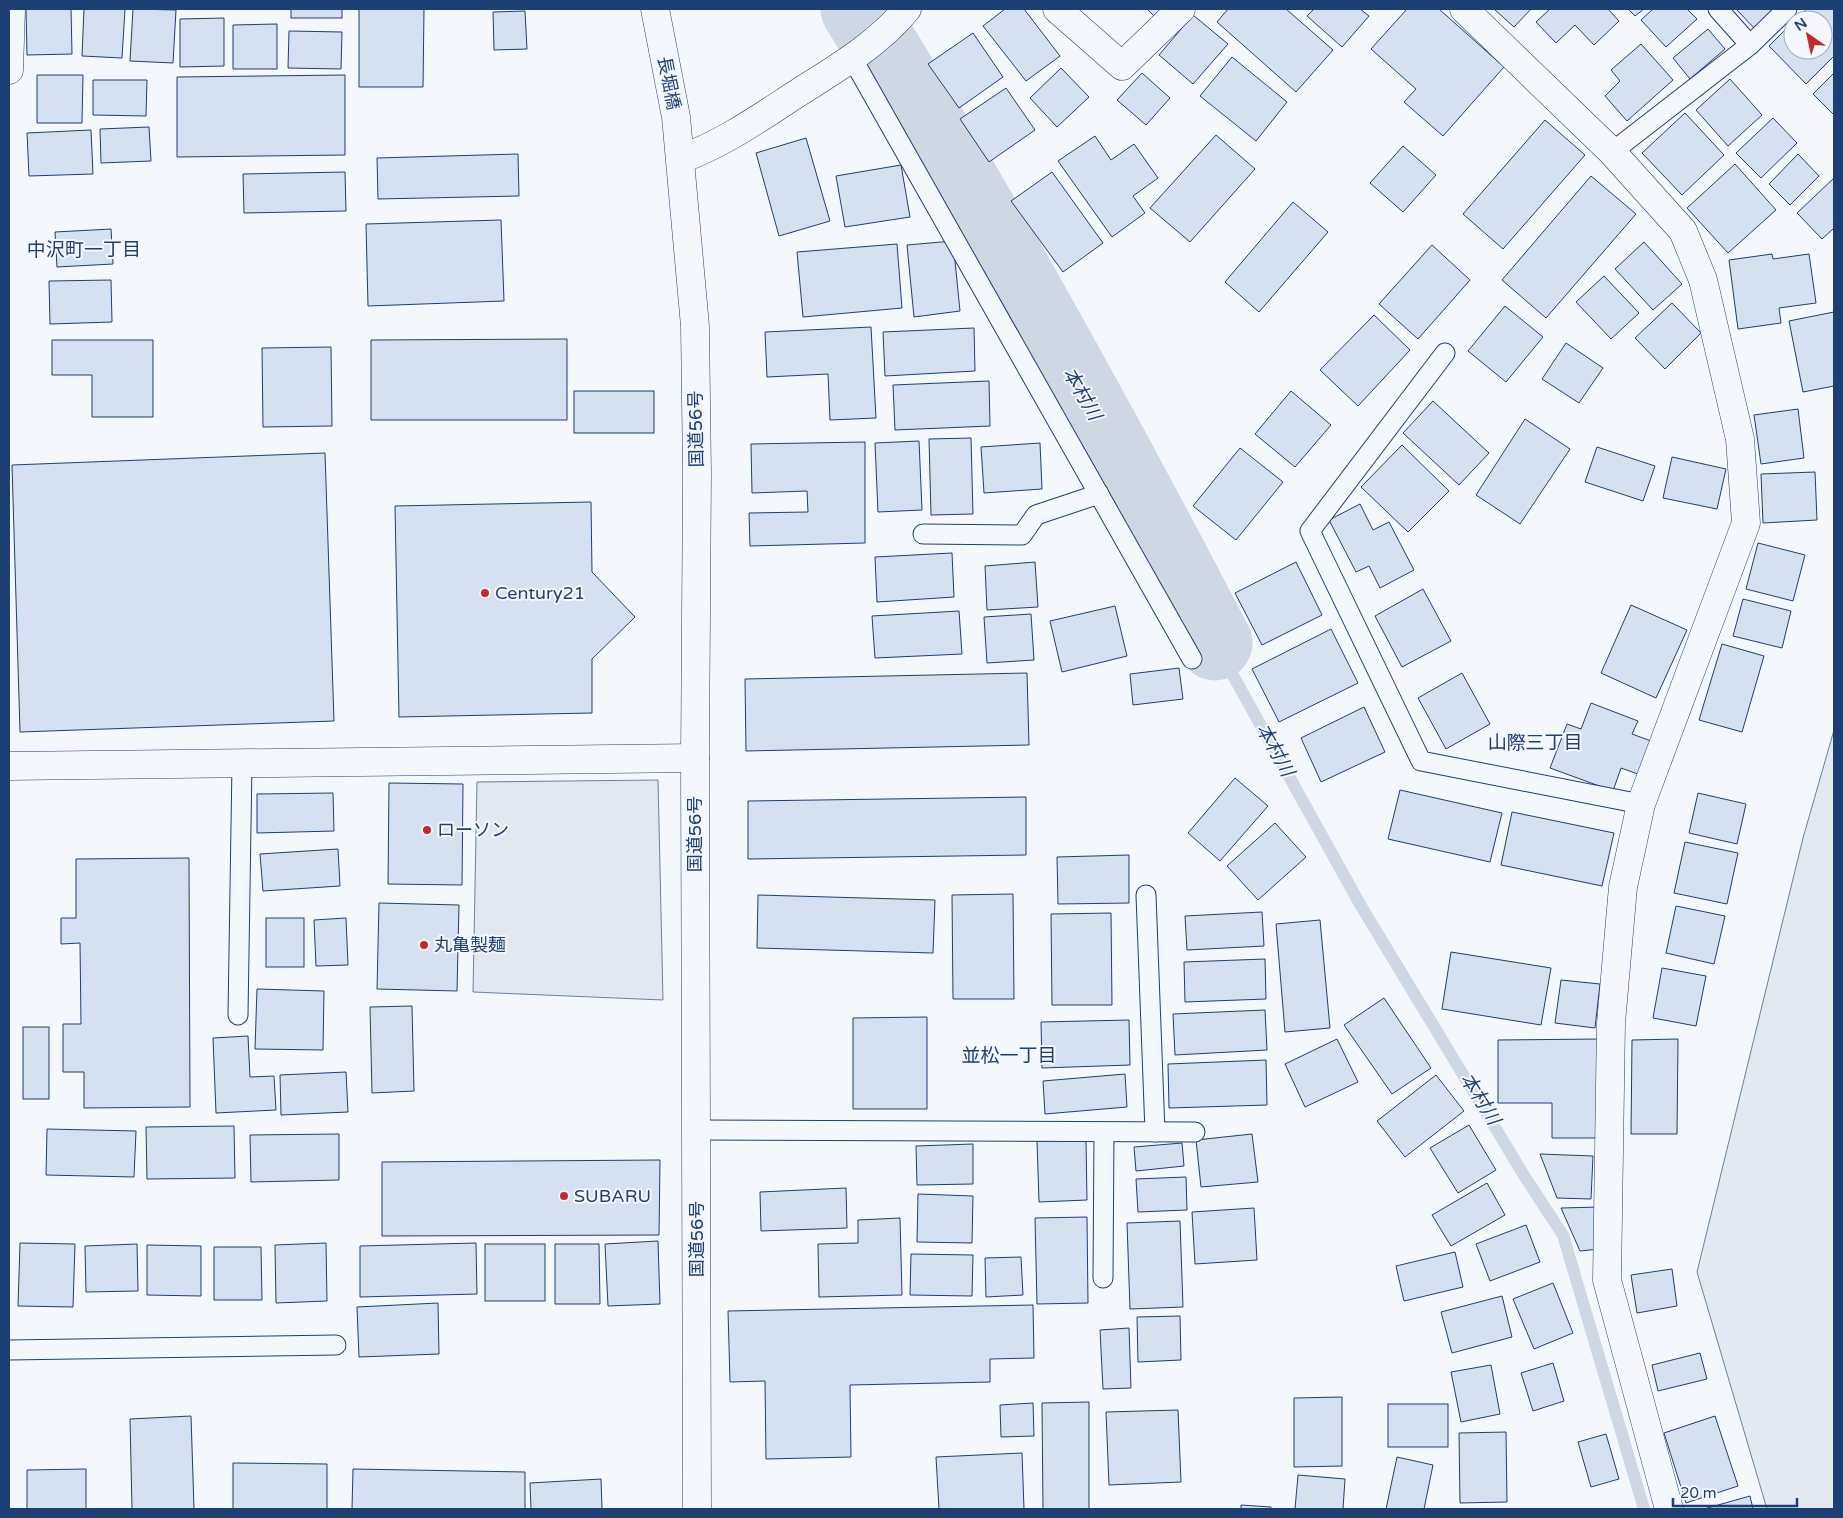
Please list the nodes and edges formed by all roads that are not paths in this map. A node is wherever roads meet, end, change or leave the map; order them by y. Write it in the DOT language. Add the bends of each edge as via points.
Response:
graph roads {
  1 [pos="11,9"];
  2 [pos="654,9"];
  3 [pos="907,9"];
  4 [pos="1057,9"];
  5 [pos="1181,9"];
  6 [pos="1464,9"];
  7 [pos="1718,9"];
  8 [pos="1788,9"];
  9 [pos="1750,45"];
  10 [pos="858,54"];
  11 [pos="9,70"];
  12 [pos="1612,152"];
  13 [pos="681,159"];
  14 [pos="1445,353"];
  15 [pos="1099,494"];
  16 [pos="922,534"];
  17 [pos="1192,659"];
  18 [pos="695,758"];
  19 [pos="242,763"];
  20 [pos="9,766"];
  21 [pos="1641,804"];
  22 [pos="1146,895"];
  23 [pos="238,1016"];
  24 [pos="697,1130"];
  25 [pos="1104,1132"];
  26 [pos="1155,1132"];
  27 [pos="1195,1132"];
  28 [pos="1102,1278"];
  29 [pos="336,1345"];
  30 [pos="9,1350"];
  31 [pos="697,1509"];
  32 [pos="1669,1509"];
  1 -- 11 [label="main road"];
  2 -- 13 [label="main road, 長堀橋" via="676,117"];
  3 -- 10 [label="main road" via="887,31"];
  4 -- 5 [label="main road" via="1122,66"];
  6 -- 12 [label="main road"];
  7 -- 9 [label="lane"];
  8 -- 9 [label="lane"];
  9 -- 12 [label="lane"];
  10 -- 13 [label="main road" via="727,139"];
  10 -- 15 [label="lane"];
  12 -- 21 [label="main road" via="1683,231 1703,280 1740,439 1746,523"];
  13 -- 18 [label="main road, 国道56号" via="695,326"];
  14 -- 21 [label="lane" via="1310,531 1421,760"];
  15 -- 16 [label="lane" via="1036,516 1022,535"];
  15 -- 17 [label="lane"];
  18 -- 19 [label="main road"];
  18 -- 24 [label="main road, 国道56号"];
  19 -- 20 [label="main road"];
  19 -- 23 [label="lane"];
  21 -- 32 [label="main road" via="1624,887 1611,1023 1607,1280"];
  22 -- 26 [label="lane"];
  24 -- 25 [label="lane"];
  24 -- 31 [label="main road, 国道56号"];
  25 -- 26 [label="lane"];
  25 -- 28 [label="lane"];
  26 -- 27 [label="lane"];
  29 -- 30 [label="lane"];
}
